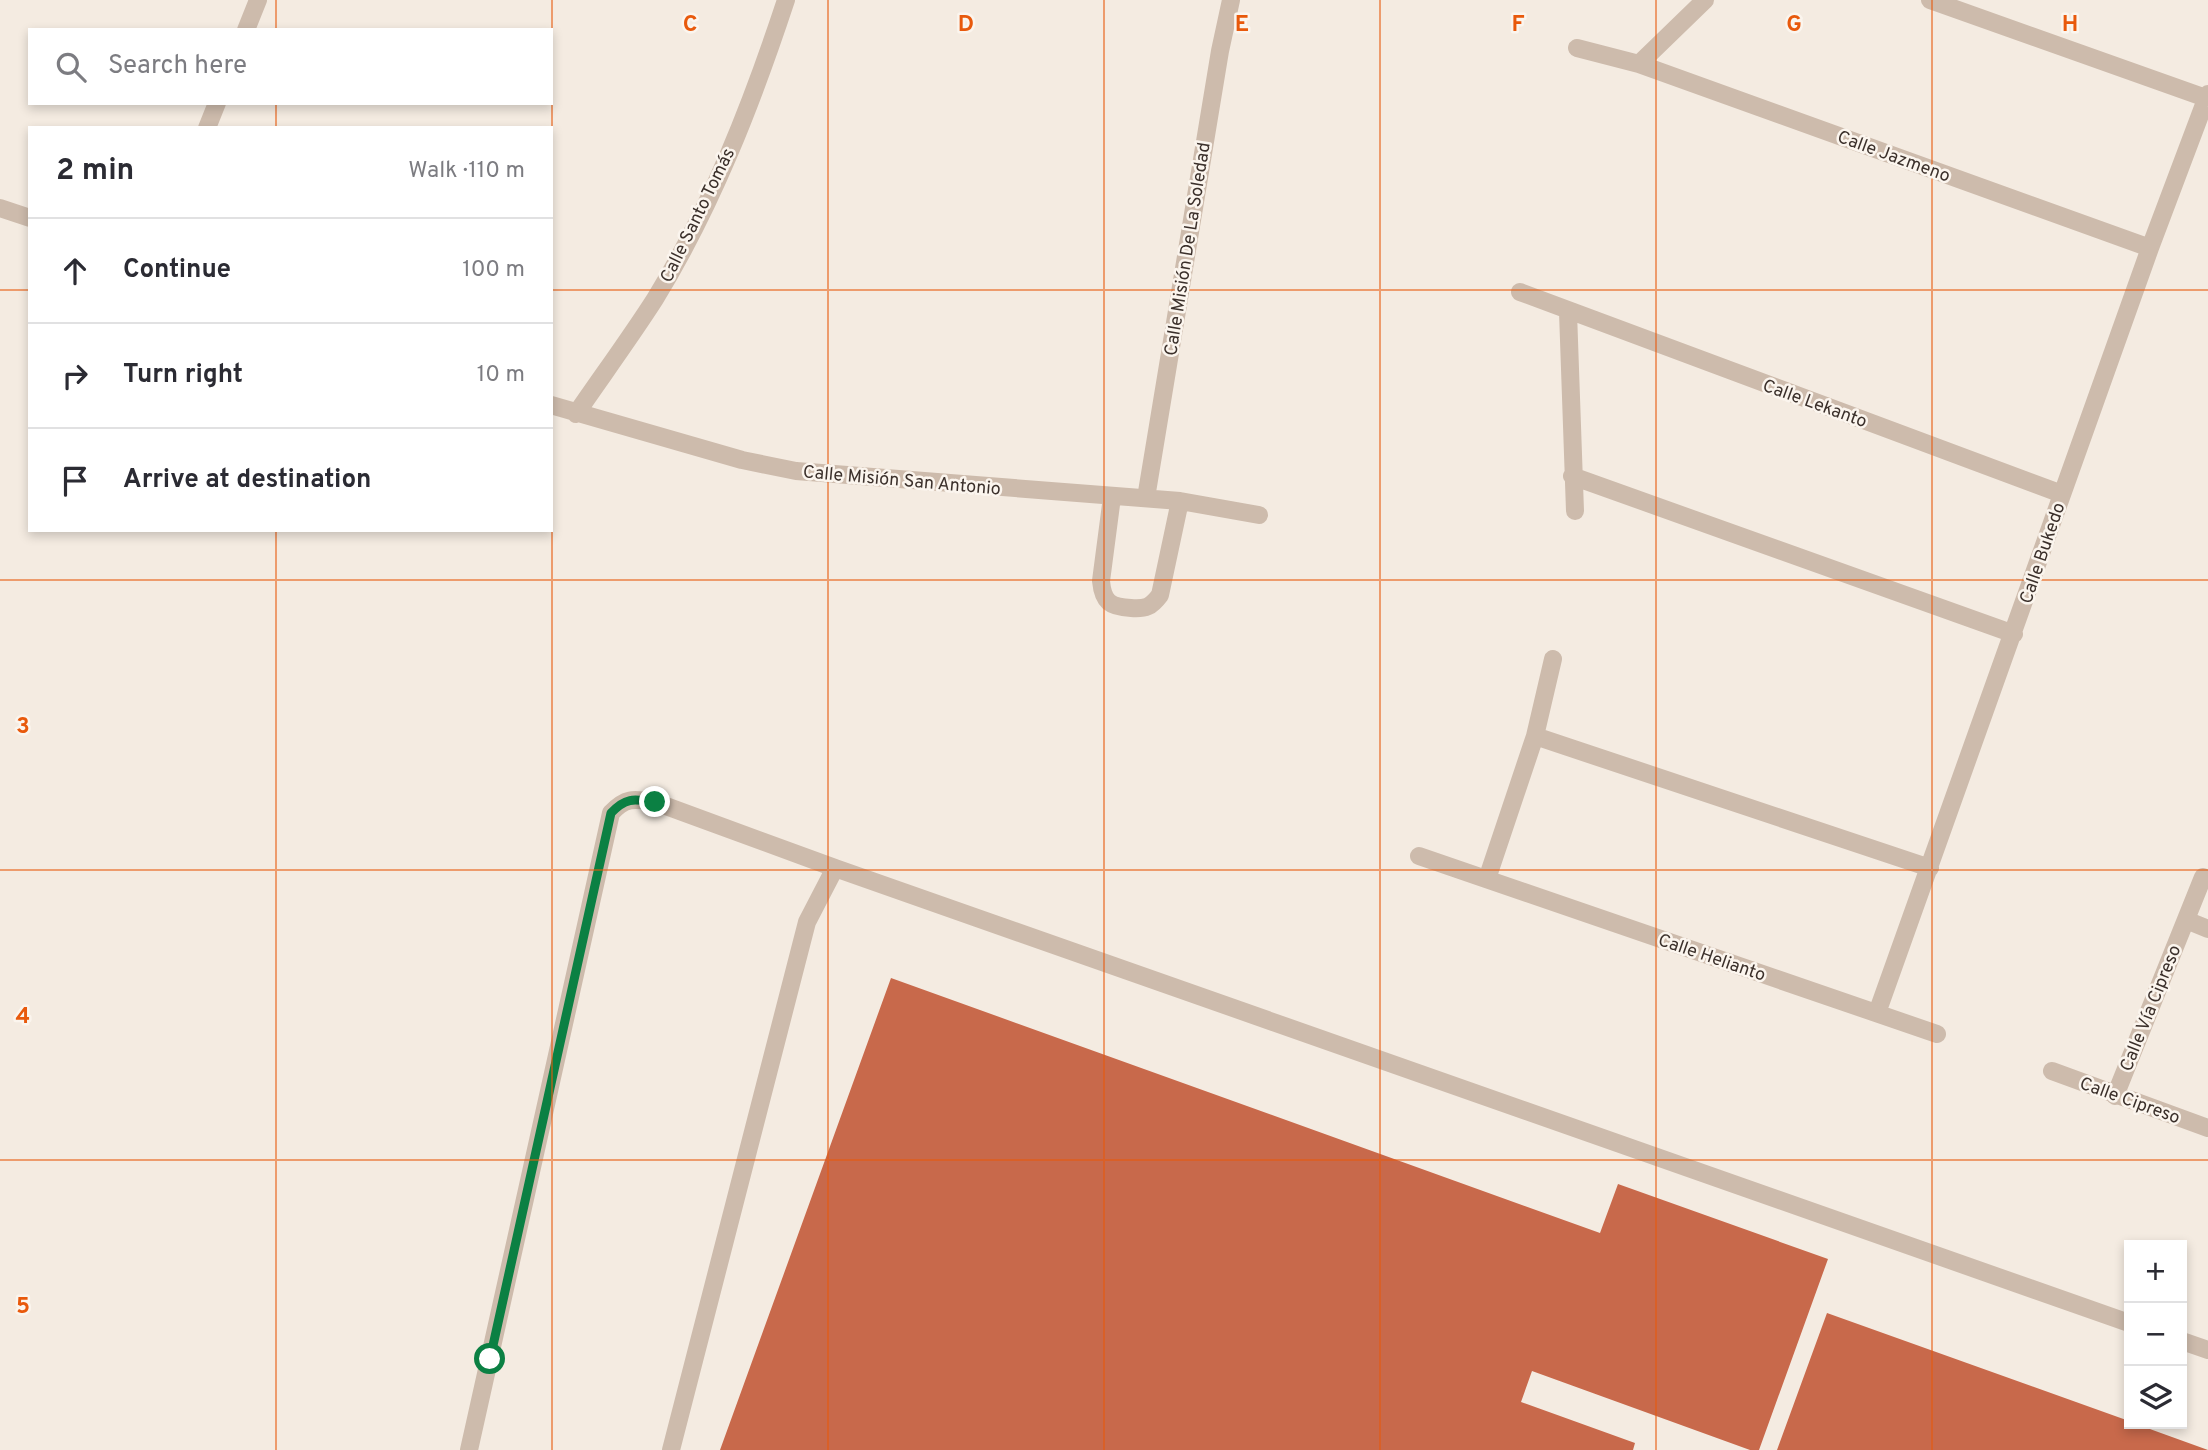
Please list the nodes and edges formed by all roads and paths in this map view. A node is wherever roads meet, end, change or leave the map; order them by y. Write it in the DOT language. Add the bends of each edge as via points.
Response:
graph roads {
  1 [pos="258,0"];
  2 [pos="786,0"];
  3 [pos="1231,0"];
  4 [pos="1705,0"];
  5 [pos="1930,0"];
  6 [pos="247,28"];
  7 [pos="1577,48"];
  8 [pos="1639,64"];
  9 [pos="2207,96"];
  10 [pos="216,105"];
  11 [pos="208,126"];
  12 [pos="0,208"];
  13 [pos="28,217"];
  14 [pos="2150,248"];
  15 [pos="1520,292"];
  16 [pos="1568,312"];
  17 [pos="553,406"];
  18 [pos="576,414"];
  19 [pos="1572,476"];
  20 [pos="2063,494"];
  21 [pos="1112,497"];
  22 [pos="1146,498"];
  23 [pos="1180,502"];
  24 [pos="1575,510"];
  25 [pos="1259,515"];
  26 [pos="2014,634"];
  27 [pos="1553,659"];
  28 [pos="1535,736"];
  29 [pos="1419,856"];
  30 [pos="835,868"];
  31 [pos="1930,868"];
  32 [pos="2203,877"];
  33 [pos="1487,879"];
  34 [pos="2186,920"];
  35 [pos="2208,929"];
  36 [pos="1877,1013"];
  37 [pos="1937,1034"];
  38 [pos="2052,1072"];
  39 [pos="2115,1096"];
  40 [pos="2208,1128"];
  41 [pos="2124,1321"];
  42 [pos="2187,1343"];
  43 [pos="2208,1350"];
  44 [pos="469,1450"];
  45 [pos="671,1450"];
  1 -- 6 [label="street"];
  2 -- 18 [label="street, Calle Santo Tomás" via="760,78 689,239 654,300"];
  3 -- 22 [label="street, Calle Misión De La Soledad"];
  4 -- 8 [label="street"];
  5 -- 9 [label="street"];
  7 -- 8 [label="street, Calle Jazmeno"];
  8 -- 14 [label="street, Calle Jazmeno"];
  9 -- 14 [label="street, Calle Bukedo"];
  10 -- 11 [label="street"];
  12 -- 13 [label="street"];
  14 -- 20 [label="street, Calle Bukedo"];
  15 -- 16 [label="street, Calle Lekanto"];
  16 -- 19 [label="street"];
  16 -- 20 [label="street, Calle Lekanto"];
  17 -- 18 [label="street, Calle Misión San Antonio"];
  18 -- 21 [label="street, Calle Misión San Antonio" via="796,471"];
  19 -- 24 [label="street"];
  19 -- 26 [label="street"];
  20 -- 26 [label="street, Calle Bukedo"];
  21 -- 22 [label="street, Calle Misión San Antonio"];
  21 -- 23 [label="street" via="1101,581 1102,591 1115,607 1146,609 1160,594"];
  22 -- 23 [label="street, Calle Misión San Antonio"];
  23 -- 25 [label="street, Calle Misión San Antonio"];
  26 -- 31 [label="street, Calle Bukedo"];
  27 -- 28 [label="street"];
  28 -- 31 [label="street"];
  28 -- 33 [label="street"];
  29 -- 33 [label="street, Calle Helianto"];
  30 -- 41 [label="street"];
  30 -- 44 [label="street" via="655,802 635,799 621,803 611,813"];
  30 -- 45 [label="street" via="807,922"];
  31 -- 36 [label="street, Calle Bukedo"];
  32 -- 34 [label="street, Calle Vía Cipreso"];
  33 -- 36 [label="street, Calle Helianto"];
  34 -- 35 [label="street"];
  34 -- 39 [label="street, Calle Vía Cipreso"];
  36 -- 37 [label="street, Calle Helianto"];
  38 -- 39 [label="street, Calle Cipreso"];
  39 -- 40 [label="street, Calle Cipreso"];
  42 -- 43 [label="street"];
}
